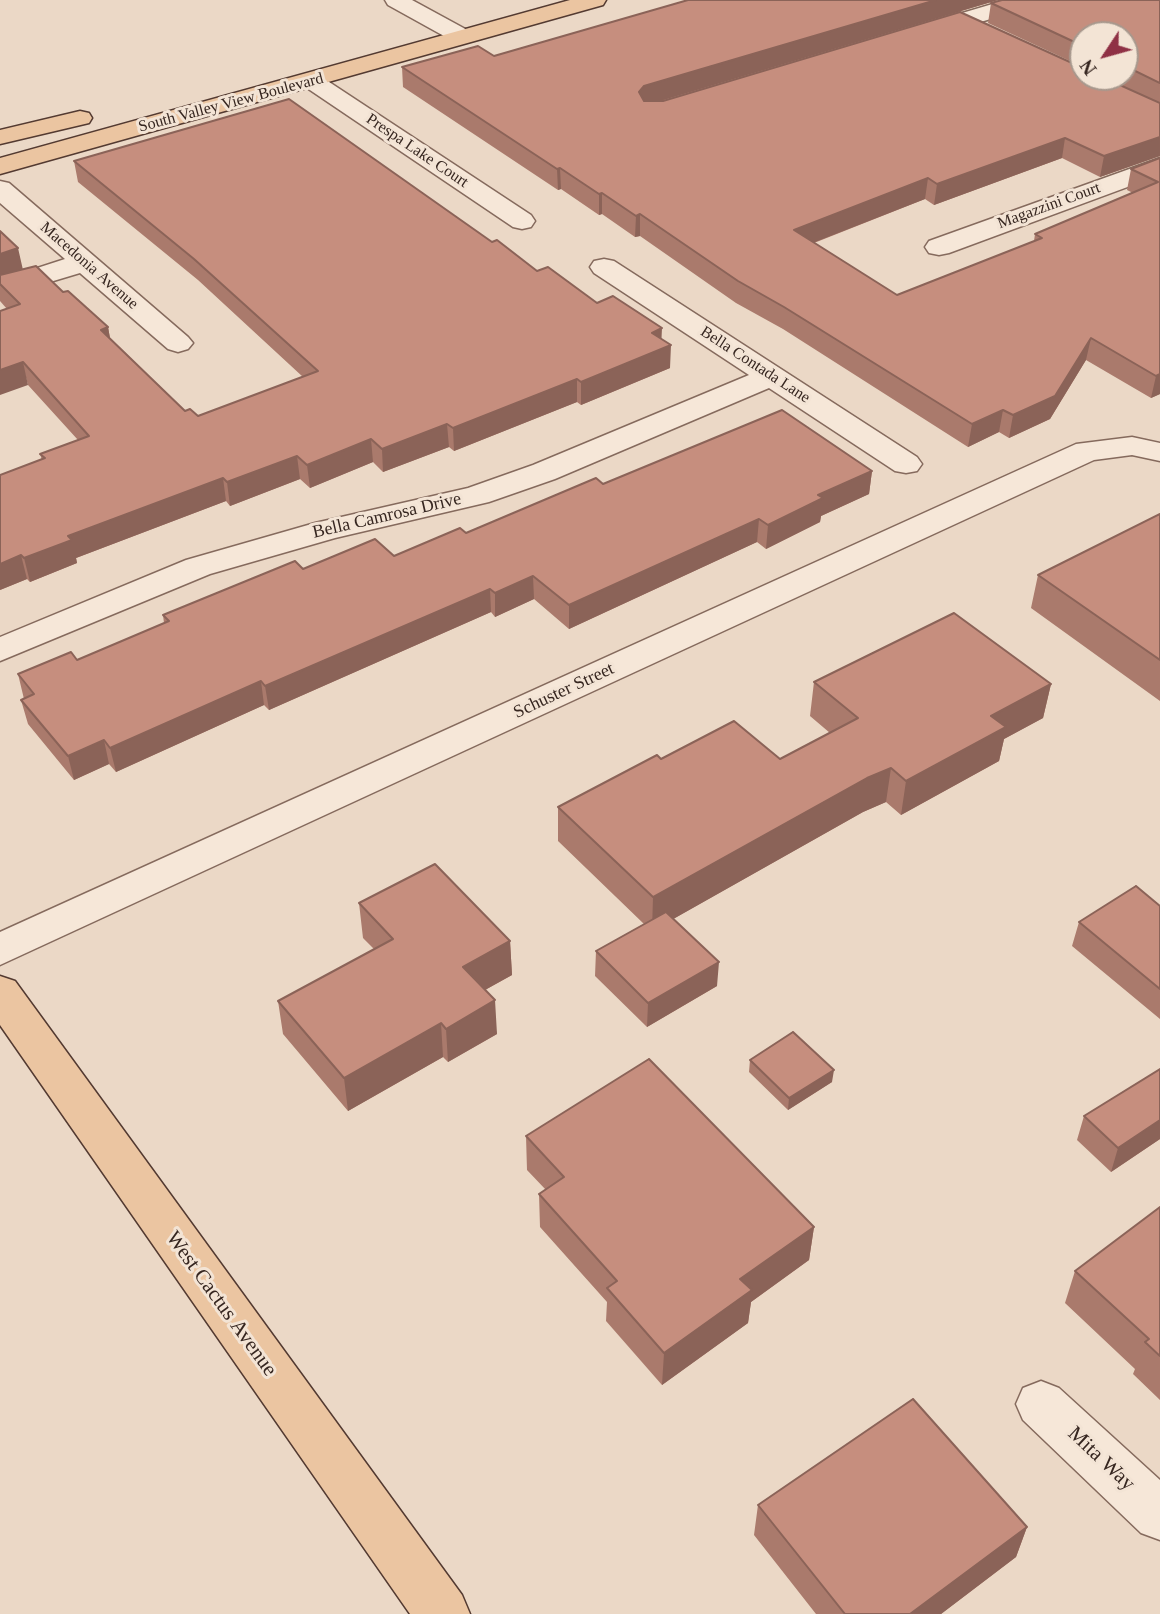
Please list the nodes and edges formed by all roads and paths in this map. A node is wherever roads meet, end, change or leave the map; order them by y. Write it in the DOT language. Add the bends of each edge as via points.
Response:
graph roads {
  1 [pos="396,0"];
  2 [pos="595,0"];
  3 [pos="1030,0"];
  4 [pos="960,21"];
  5 [pos="985,33"];
  6 [pos="461,36"];
  7 [pos="906,37"];
  8 [pos="312,81"];
  9 [pos="133,105"];
  10 [pos="107,111"];
  11 [pos="0,137"];
  12 [pos="0,166"];
  13 [pos="1160,166"];
  14 [pos="0,189"];
  15 [pos="522,221"];
  16 [pos="939,247"];
  17 [pos="85,262"];
  18 [pos="604,267"];
  19 [pos="0,289"];
  20 [pos="178,343"];
  21 [pos="771,376"];
  22 [pos="1146,449"];
  23 [pos="906,464"];
  24 [pos="0,650"];
  25 [pos="0,950"];
  26 [pos="0,992"];
  27 [pos="1041,1404"];
  28 [pos="1160,1515"];
  29 [pos="443,1614"];
  1 -- 6 [label="street"];
  2 -- 6 [label="main road, South Valley View Boulevard"];
  3 -- 4 [label="street"];
  4 -- 5 [label="street"];
  4 -- 7 [label="street"];
  6 -- 8 [label="main road, South Valley View Boulevard"];
  6 -- 9 [label="main road, South Valley View Boulevard" via="357,50"];
  8 -- 12 [label="main road, South Valley View Boulevard"];
  8 -- 15 [label="street, Prespa Lake Court"];
  10 -- 11 [label="main road"];
  13 -- 16 [label="street, Magazzini Court"];
  14 -- 17 [label="street, Macedonia Avenue"];
  17 -- 19 [label="street"];
  17 -- 20 [label="street, Macedonia Avenue"];
  18 -- 21 [label="street, Bella Contada Lane"];
  21 -- 23 [label="street, Bella Contada Lane"];
  21 -- 24 [label="street, Bella Camrosa Drive" via="544,472 478,495 274,543 198,567"];
  22 -- 25 [label="street, Schuster Street" via="1087,452"];
  26 -- 29 [label="main road, West Cactus Avenue"];
  27 -- 28 [label="street, Mita Way"];
}
